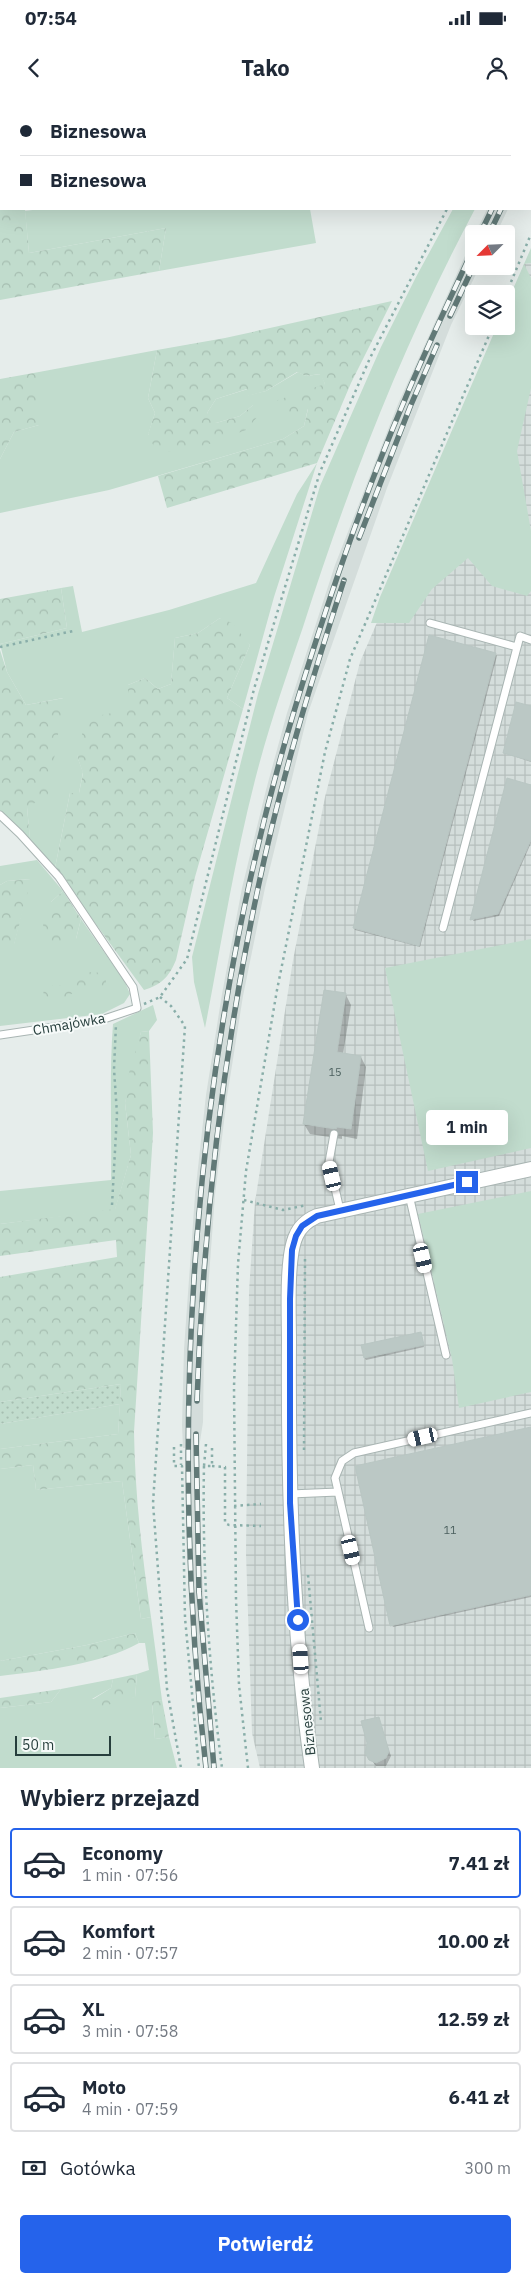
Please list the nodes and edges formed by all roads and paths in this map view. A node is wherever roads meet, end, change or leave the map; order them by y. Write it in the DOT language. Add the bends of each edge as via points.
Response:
graph roads {
  1 [pos="446,210"];
  2 [pos="531,234"];
  3 [pos="510,285"];
  4 [pos="489,335"];
  5 [pos="430,623"];
  6 [pos="73,631"];
  7 [pos="531,640"];
  8 [pos="0,647"];
  9 [pos="517,647"];
  10 [pos="0,815"];
  11 [pos="443,928"];
  12 [pos="160,997"];
  13 [pos="137,1008"];
  14 [pos="116,1015"];
  15 [pos="0,1035"];
  16 [pos="334,1134"];
  17 [pos="531,1169"];
  18 [pos="409,1195"];
  19 [pos="244,1200"];
  20 [pos="112,1205"];
  21 [pos="290,1209"];
  22 [pos="340,1210"];
  23 [pos="305,1252"];
  24 [pos="446,1355"];
  25 [pos="531,1413"];
  26 [pos="181,1444"];
  27 [pos="206,1444"];
  28 [pos="174,1447"];
  29 [pos="212,1448"];
  30 [pos="304,1455"];
  31 [pos="182,1466"];
  32 [pos="204,1466"];
  33 [pos="212,1466"];
  34 [pos="338,1492"];
  35 [pos="290,1494"];
  36 [pos="261,1504"];
  37 [pos="234,1506"];
  38 [pos="261,1526"];
  39 [pos="308,1573"];
  40 [pos="369,1628"];
  41 [pos="321,1729"];
  42 [pos="181,1768"];
  43 [pos="199,1768"];
  44 [pos="222,1768"];
  45 [pos="248,1768"];
  46 [pos="312,1768"];
  1 -- 12 [label="path" via="370,358 320,472 254,688 187,958"];
  2 -- 3 [label="path"];
  4 -- 19 [label="path" via="350,659 325,752 277,990 246,1171"];
  5 -- 9 [label="lane"];
  6 -- 8 [label="path"];
  7 -- 9 [label="lane" via="520,636"];
  9 -- 11 [label="lane"];
  10 -- 13 [label="lane" via="59,877 133,987"];
  12 -- 13 [label="path"];
  12 -- 42 [label="path" via="185,1026 153,1503 167,1689"];
  13 -- 14 [label="lane, Chmajówka"];
  14 -- 15 [label="lane, Chmajówka"];
  14 -- 20 [label="path" via="114,1069 117,1114"];
  16 -- 22 [label="lane" via="329,1162"];
  17 -- 18 [label="street, Biznesowa"];
  18 -- 22 [label="street, Biznesowa"];
  18 -- 24 [label="lane"];
  19 -- 21 [label="path" via="274,1209"];
  19 -- 37 [label="path" via="234,1387"];
  22 -- 35 [label="street, Biznesowa" via="308,1220 296,1236 292,1250"];
  23 -- 30 [label="path"];
  25 -- 34 [label="lane" via="354,1452 342,1461 335,1478"];
  26 -- 31 [label="path"];
  27 -- 32 [label="path"];
  28 -- 31 [label="path" via="174,1466"];
  29 -- 33 [label="path"];
  31 -- 43 [label="path" via="185,1618"];
  32 -- 33 [label="path"];
  32 -- 44 [label="path" via="207,1611"];
  33 -- 38 [label="path" via="225,1467 225,1523"];
  34 -- 35 [label="lane"];
  34 -- 40 [label="lane"];
  35 -- 46 [label="street, Biznesowa" via="305,1718"];
  36 -- 37 [label="path"];
  37 -- 45 [label="path" via="240,1685"];
  39 -- 41 [label="path"];
}
